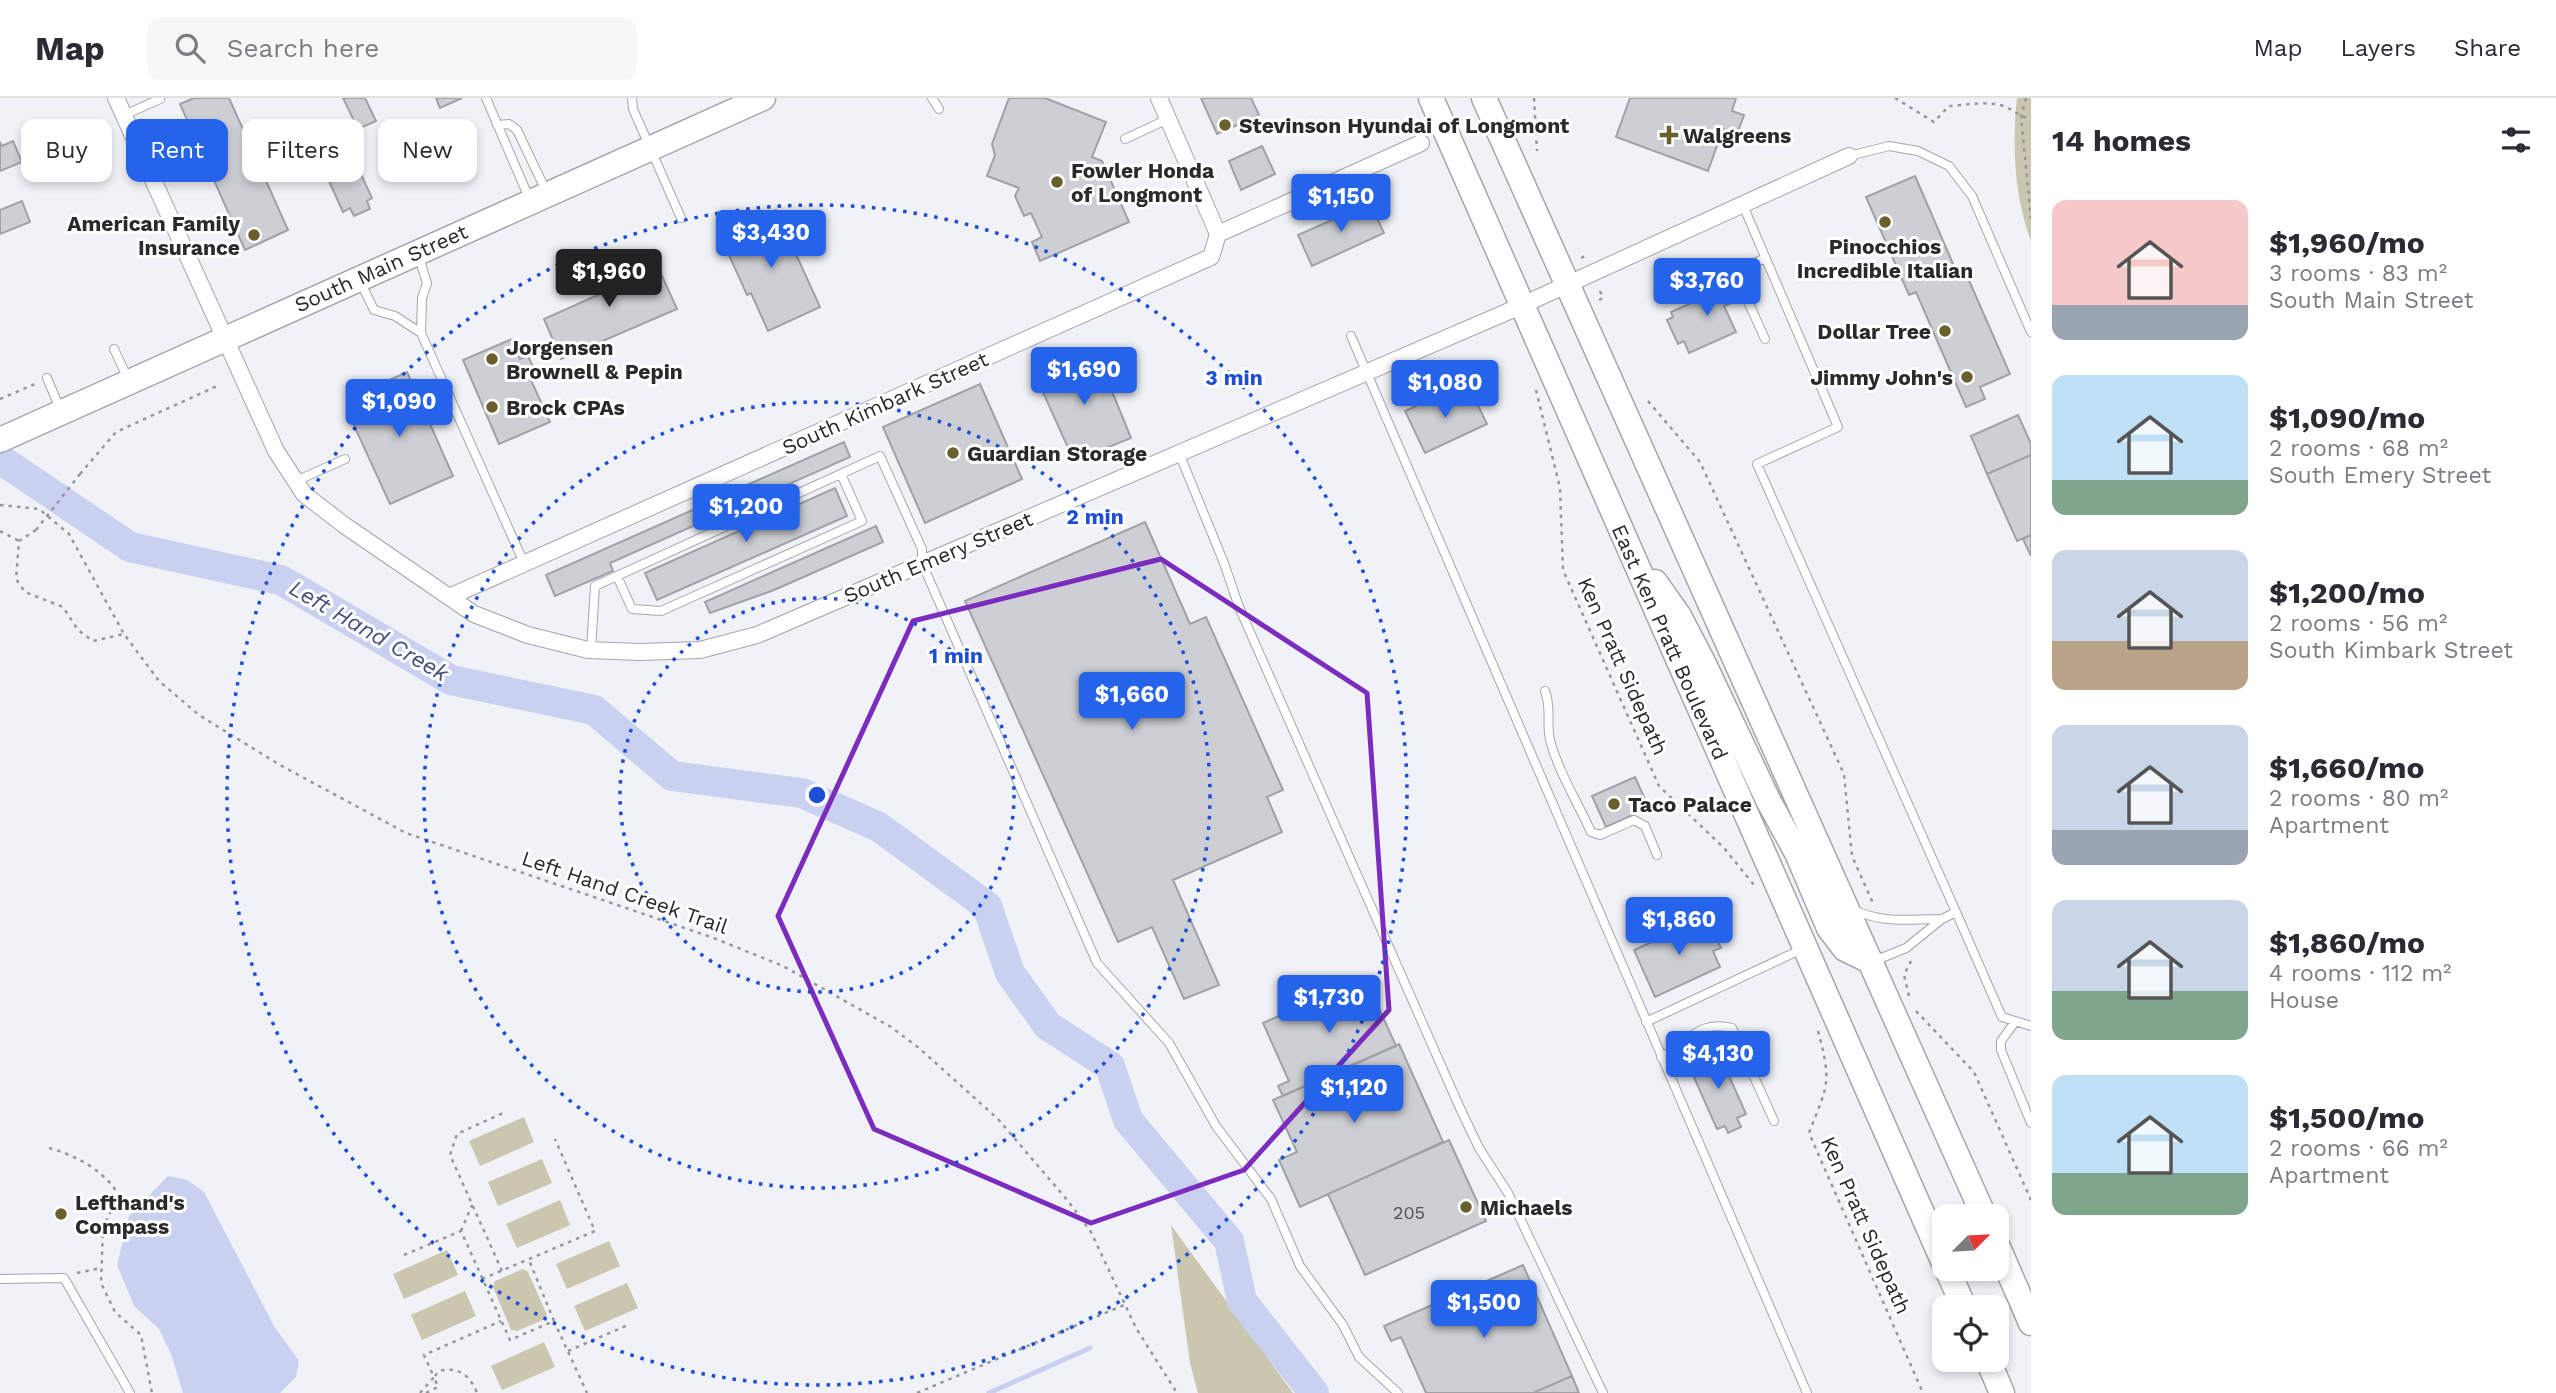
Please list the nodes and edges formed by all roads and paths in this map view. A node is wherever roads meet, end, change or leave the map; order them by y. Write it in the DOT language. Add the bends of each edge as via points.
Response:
graph roads {
  1 [pos="116,98"];
  2 [pos="486,98"];
  3 [pos="632,98"];
  4 [pos="763,98"];
  5 [pos="932,98"];
  6 [pos="1159,98"];
  7 [pos="1431,98"];
  8 [pos="1484,98"];
  9 [pos="1534,98"];
  10 [pos="1895,98"];
  11 [pos="2026,98"];
  12 [pos="160,99"];
  13 [pos="939,109"];
  14 [pos="124,115"];
  15 [pos="2021,117"];
  16 [pos="1168,119"];
  17 [pos="2031,119"];
  18 [pos="497,125"];
  19 [pos="1125,139"];
  20 [pos="1421,143"];
  21 [pos="650,148"];
  22 [pos="1538,151"];
  23 [pos="1849,156"];
  24 [pos="539,197"];
  25 [pos="1742,202"];
  26 [pos="681,218"];
  27 [pos="2031,219"];
  28 [pos="1218,234"];
  29 [pos="1587,249"];
  30 [pos="418,252"];
  31 [pos="1587,255"];
  32 [pos="1581,258"];
  33 [pos="1765,258"];
  34 [pos="1588,262"];
  35 [pos="359,278"];
  36 [pos="1739,281"];
  37 [pos="1568,283"];
  38 [pos="1600,291"];
  39 [pos="1746,297"];
  40 [pos="1602,298"];
  41 [pos="1521,306"];
  42 [pos="2031,332"];
  43 [pos="421,333"];
  44 [pos="1351,336"];
  45 [pos="224,339"];
  46 [pos="1765,339"];
  47 [pos="114,349"];
  48 [pos="1366,373"];
  49 [pos="47,378"];
  50 [pos="129,382"];
  51 [pos="1534,383"];
  52 [pos="217,386"];
  53 [pos="0,399"];
  54 [pos="1648,401"];
  55 [pos="62,412"];
  56 [pos="8,436"];
  57 [pos="1179,453"];
  58 [pos="345,459"];
  59 [pos="841,474"];
  60 [pos="296,481"];
  61 [pos="0,505"];
  62 [pos="0,531"];
  63 [pos="1624,539"];
  64 [pos="19,541"];
  65 [pos="524,563"];
  66 [pos="922,563"];
  67 [pos="617,576"];
  68 [pos="449,597"];
  69 [pos="124,634"];
  70 [pos="590,650"];
  71 [pos="1545,691"];
  72 [pos="1657,855"];
  73 [pos="1754,886"];
  74 [pos="1848,907"];
  75 [pos="1882,908"];
  76 [pos="1956,912"];
  77 [pos="1942,919"];
  78 [pos="1805,948"];
  79 [pos="1912,961"];
  80 [pos="1872,962"];
  81 [pos="1646,1021"];
  82 [pos="2014,1022"];
  83 [pos="1816,1023"];
  84 [pos="2031,1026"];
  85 [pos="1661,1057"];
  86 [pos="503,1113"];
  87 [pos="1774,1121"];
  88 [pos="2031,1123"];
  89 [pos="555,1139"];
  90 [pos="49,1148"];
  91 [pos="2031,1200"];
  92 [pos="472,1204"];
  93 [pos="1979,1204"];
  94 [pos="461,1231"];
  95 [pos="1932,1236"];
  96 [pos="404,1255"];
  97 [pos="529,1260"];
  98 [pos="101,1269"];
  99 [pos="502,1271"];
  100 [pos="2009,1273"];
  101 [pos="64,1278"];
  102 [pos="0,1279"];
  103 [pos="482,1279"];
  104 [pos="1124,1305"];
  105 [pos="501,1321"];
  106 [pos="554,1321"];
  107 [pos="2031,1323"];
  108 [pos="628,1325"];
  109 [pos="568,1351"];
  110 [pos="1992,1372"];
  111 [pos="434,1377"];
  112 [pos="130,1393"];
  113 [pos="152,1393"];
  114 [pos="420,1393"];
  115 [pos="426,1393"];
  116 [pos="477,1393"];
  117 [pos="586,1393"];
  118 [pos="917,1393"];
  119 [pos="1177,1393"];
  120 [pos="1398,1393"];
  121 [pos="1603,1393"];
  122 [pos="1807,1393"];
  123 [pos="1923,1393"];
  124 [pos="2002,1393"];
  1 -- 14 [label="street, South Emery Street"];
  2 -- 18 [label="lane"];
  3 -- 21 [label="lane"];
  4 -- 21 [label="main road, South Main Street"];
  5 -- 13 [label="lane"];
  6 -- 16 [label="street"];
  7 -- 41 [label="main road, East Ken Pratt Boulevard"];
  8 -- 37 [label="main road"];
  9 -- 22 [label="path"];
  10 -- 15 [label="path" via="1934,122 1949,106 1982,103 2005,107"];
  11 -- 15 [label="path"];
  12 -- 14 [label="lane"];
  14 -- 45 [label="street, South Emery Street"];
  15 -- 17 [label="path"];
  15 -- 27 [label="path"];
  16 -- 19 [label="lane"];
  16 -- 28 [label="street"];
  18 -- 24 [label="lane"];
  18 -- 24 [label="lane" via="509,124 517,130"];
  20 -- 28 [label="street"];
  21 -- 24 [label="main road, South Main Street"];
  21 -- 26 [label="lane"];
  23 -- 25 [label="street, South Emery Street"];
  23 -- 42 [label="lane" via="1889,146 1918,151 1950,166 1972,197"];
  24 -- 30 [label="main road, South Main Street"];
  25 -- 33 [label="lane"];
  25 -- 37 [label="street, South Emery Street"];
  28 -- 65 [label="street, South Kimbark Street" via="1211,257"];
  29 -- 31 [label="path"];
  30 -- 35 [label="main road, South Main Street"];
  30 -- 43 [label="lane" via="427,284"];
  31 -- 32 [label="path"];
  31 -- 34 [label="path"];
  33 -- 36 [label="lane" via="1736,272"];
  33 -- 76 [label="lane" via="1839,427 1757,464"];
  35 -- 43 [label="lane" via="374,310 395,316"];
  35 -- 45 [label="main road, South Main Street"];
  37 -- 41 [label="street, South Emery Street"];
  37 -- 74 [label="main road"];
  38 -- 40 [label="path"];
  39 -- 46 [label="lane"];
  41 -- 48 [label="street, South Emery Street"];
  41 -- 63 [label="main road, East Ken Pratt Boulevard"];
  43 -- 65 [label="lane"];
  44 -- 48 [label="lane"];
  45 -- 50 [label="main road, South Main Street"];
  45 -- 60 [label="street, South Emery Street" via="276,451"];
  47 -- 50 [label="lane"];
  48 -- 57 [label="street, South Emery Street"];
  48 -- 81 [label="lane"];
  49 -- 53 [label="path"];
  49 -- 55 [label="lane"];
  50 -- 55 [label="main road, South Main Street"];
  51 -- 73 [label="path, Ken Pratt Sidepath" via="1560,488 1563,570 1659,786 1724,848"];
  52 -- 64 [label="path, bridge" via="116,432 36,530"];
  54 -- 75 [label="path" via="1706,474 1844,774 1852,856 1873,904"];
  55 -- 56 [label="main road, South Main Street"];
  57 -- 66 [label="street, South Emery Street"];
  57 -- 121 [label="lane" via="1239,607 1387,947 1479,1148 1508,1193"];
  58 -- 60 [label="lane"];
  59 -- 66 [label="lane" via="880,456 922,549"];
  59 -- 67 [label="lane"];
  59 -- 67 [label="lane" via="862,521 849,527 661,611 632,609"];
  60 -- 68 [label="street, South Emery Street" via="304,495"];
  61 -- 69 [label="path, Left Hand Creek Trail" via="40,509 69,534"];
  62 -- 64 [label="path"];
  63 -- 78 [label="main road, East Ken Pratt Boulevard"];
  63 -- 80 [label="main road" via="1679,616 1797,853 1829,928 1845,948"];
  64 -- 69 [label="path" via="16,579 25,592 63,607 78,630 93,641"];
  65 -- 68 [label="street, South Kimbark Street"];
  66 -- 70 [label="street, South Emery Street" via="757,635 700,650"];
  66 -- 120 [label="lane" via="1097,963 1169,1043 1216,1126 1271,1199 1300,1266 1343,1325 1359,1357"];
  67 -- 70 [label="lane" via="595,586"];
  68 -- 70 [label="street, South Emery Street" via="474,614 528,635"];
  69 -- 104 [label="path, Left Hand Creek Trail" via="159,681 185,705 376,819 437,845 783,966 891,1027 973,1094 1052,1180 1091,1232"];
  71 -- 72 [label="lane" via="1551,707 1550,741 1591,832 1600,835 1634,820 1645,826"];
  74 -- 77 [label="lane" via="1894,922"];
  74 -- 80 [label="main road"];
  76 -- 77 [label="lane"];
  76 -- 82 [label="lane" via="2002,1017"];
  77 -- 80 [label="lane" via="1906,948"];
  78 -- 81 [label="lane"];
  78 -- 95 [label="main road, East Ken Pratt Boulevard"];
  79 -- 91 [label="path" via="1904,975 1912,1007 1974,1072"];
  80 -- 93 [label="main road"];
  81 -- 85 [label="lane"];
  82 -- 84 [label="lane"];
  82 -- 88 [label="lane" via="2000,1050"];
  83 -- 123 [label="path, Ken Pratt Sidepath" via="1829,1071 1809,1133"];
  85 -- 87 [label="lane" via="1691,1034 1717,1025 1732,1028"];
  85 -- 122 [label="lane"];
  86 -- 92 [label="path" via="457,1134 450,1155"];
  89 -- 97 [label="path" via="595,1231"];
  90 -- 98 [label="path" via="92,1168 116,1191 103,1228"];
  92 -- 94 [label="path"];
  92 -- 99 [label="path"];
  94 -- 96 [label="path"];
  94 -- 103 [label="path"];
  97 -- 99 [label="path"];
  97 -- 106 [label="path"];
  98 -- 101 [label="path"];
  98 -- 113 [label="path" via="108,1302 141,1335"];
  99 -- 103 [label="path"];
  100 -- 107 [label="main road"];
  101 -- 102 [label="lane"];
  101 -- 112 [label="lane"];
  103 -- 105 [label="path"];
  104 -- 118 [label="path"];
  104 -- 119 [label="path, Left Hand Creek Trail"];
  105 -- 106 [label="path" via="510,1340"];
  105 -- 111 [label="path" via="424,1355"];
  106 -- 109 [label="path"];
  108 -- 109 [label="path"];
  109 -- 117 [label="path"];
  110 -- 124 [label="main road"];
  111 -- 114 [label="path"];
  111 -- 115 [label="path" via="438,1387"];
  111 -- 116 [label="path" via="452,1368 462,1371"];
}
